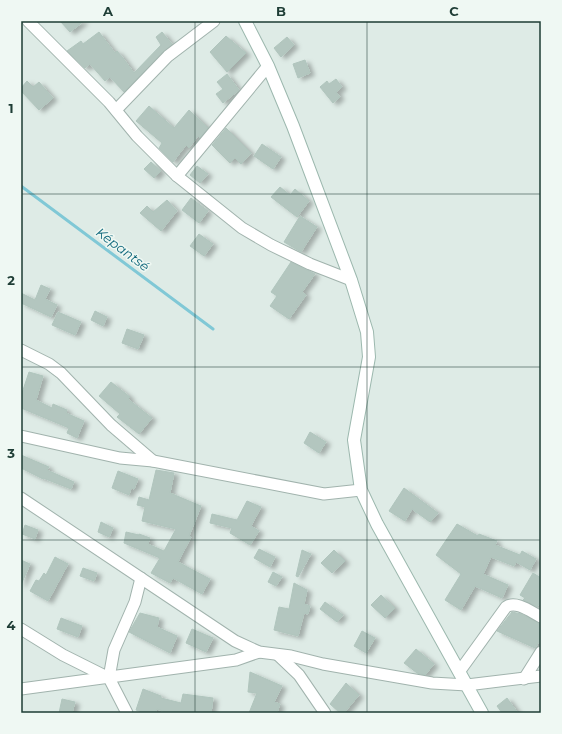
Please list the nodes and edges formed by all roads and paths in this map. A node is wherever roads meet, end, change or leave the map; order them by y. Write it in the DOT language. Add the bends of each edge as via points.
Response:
graph roads {
  1 [pos="28,21"];
  2 [pos="214,21"];
  3 [pos="245,21"];
  4 [pos="268,66"];
  5 [pos="116,110"];
  6 [pos="177,176"];
  7 [pos="351,280"];
  8 [pos="21,350"];
  9 [pos="21,436"];
  10 [pos="153,462"];
  11 [pos="361,490"];
  12 [pos="21,498"];
  13 [pos="141,578"];
  14 [pos="541,617"];
  15 [pos="21,628"];
  16 [pos="259,652"];
  17 [pos="541,652"];
  18 [pos="278,654"];
  19 [pos="459,672"];
  20 [pos="541,676"];
  21 [pos="109,678"];
  22 [pos="524,679"];
  23 [pos="466,685"];
  24 [pos="21,689"];
  25 [pos="127,713"];
  26 [pos="325,713"];
  27 [pos="482,713"];
  1 -- 5 [label="street"];
  2 -- 5 [label="street" via="168,56"];
  3 -- 4 [label="main road"];
  4 -- 6 [label="street"];
  4 -- 7 [label="main road"];
  5 -- 6 [label="street" via="137,136"];
  6 -- 7 [label="street" via="242,228 310,264"];
  7 -- 11 [label="main road" via="369,346 354,440"];
  8 -- 10 [label="street" via="61,373 111,426"];
  9 -- 10 [label="street" via="120,458"];
  10 -- 11 [label="street" via="324,494"];
  11 -- 19 [label="main road" via="377,524"];
  12 -- 13 [label="street"];
  13 -- 16 [label="street" via="234,640"];
  13 -- 21 [label="street" via="135,602 114,650"];
  14 -- 19 [label="street" via="510,604"];
  15 -- 21 [label="street" via="63,655"];
  16 -- 18 [label="street"];
  16 -- 21 [label="street" via="236,660"];
  17 -- 22 [label="street"];
  18 -- 23 [label="street" via="432,683"];
  18 -- 26 [label="street" via="299,675"];
  19 -- 23 [label="main road"];
  20 -- 22 [label="street"];
  21 -- 24 [label="street"];
  21 -- 25 [label="street"];
  22 -- 23 [label="street"];
  23 -- 27 [label="main road"];
}
